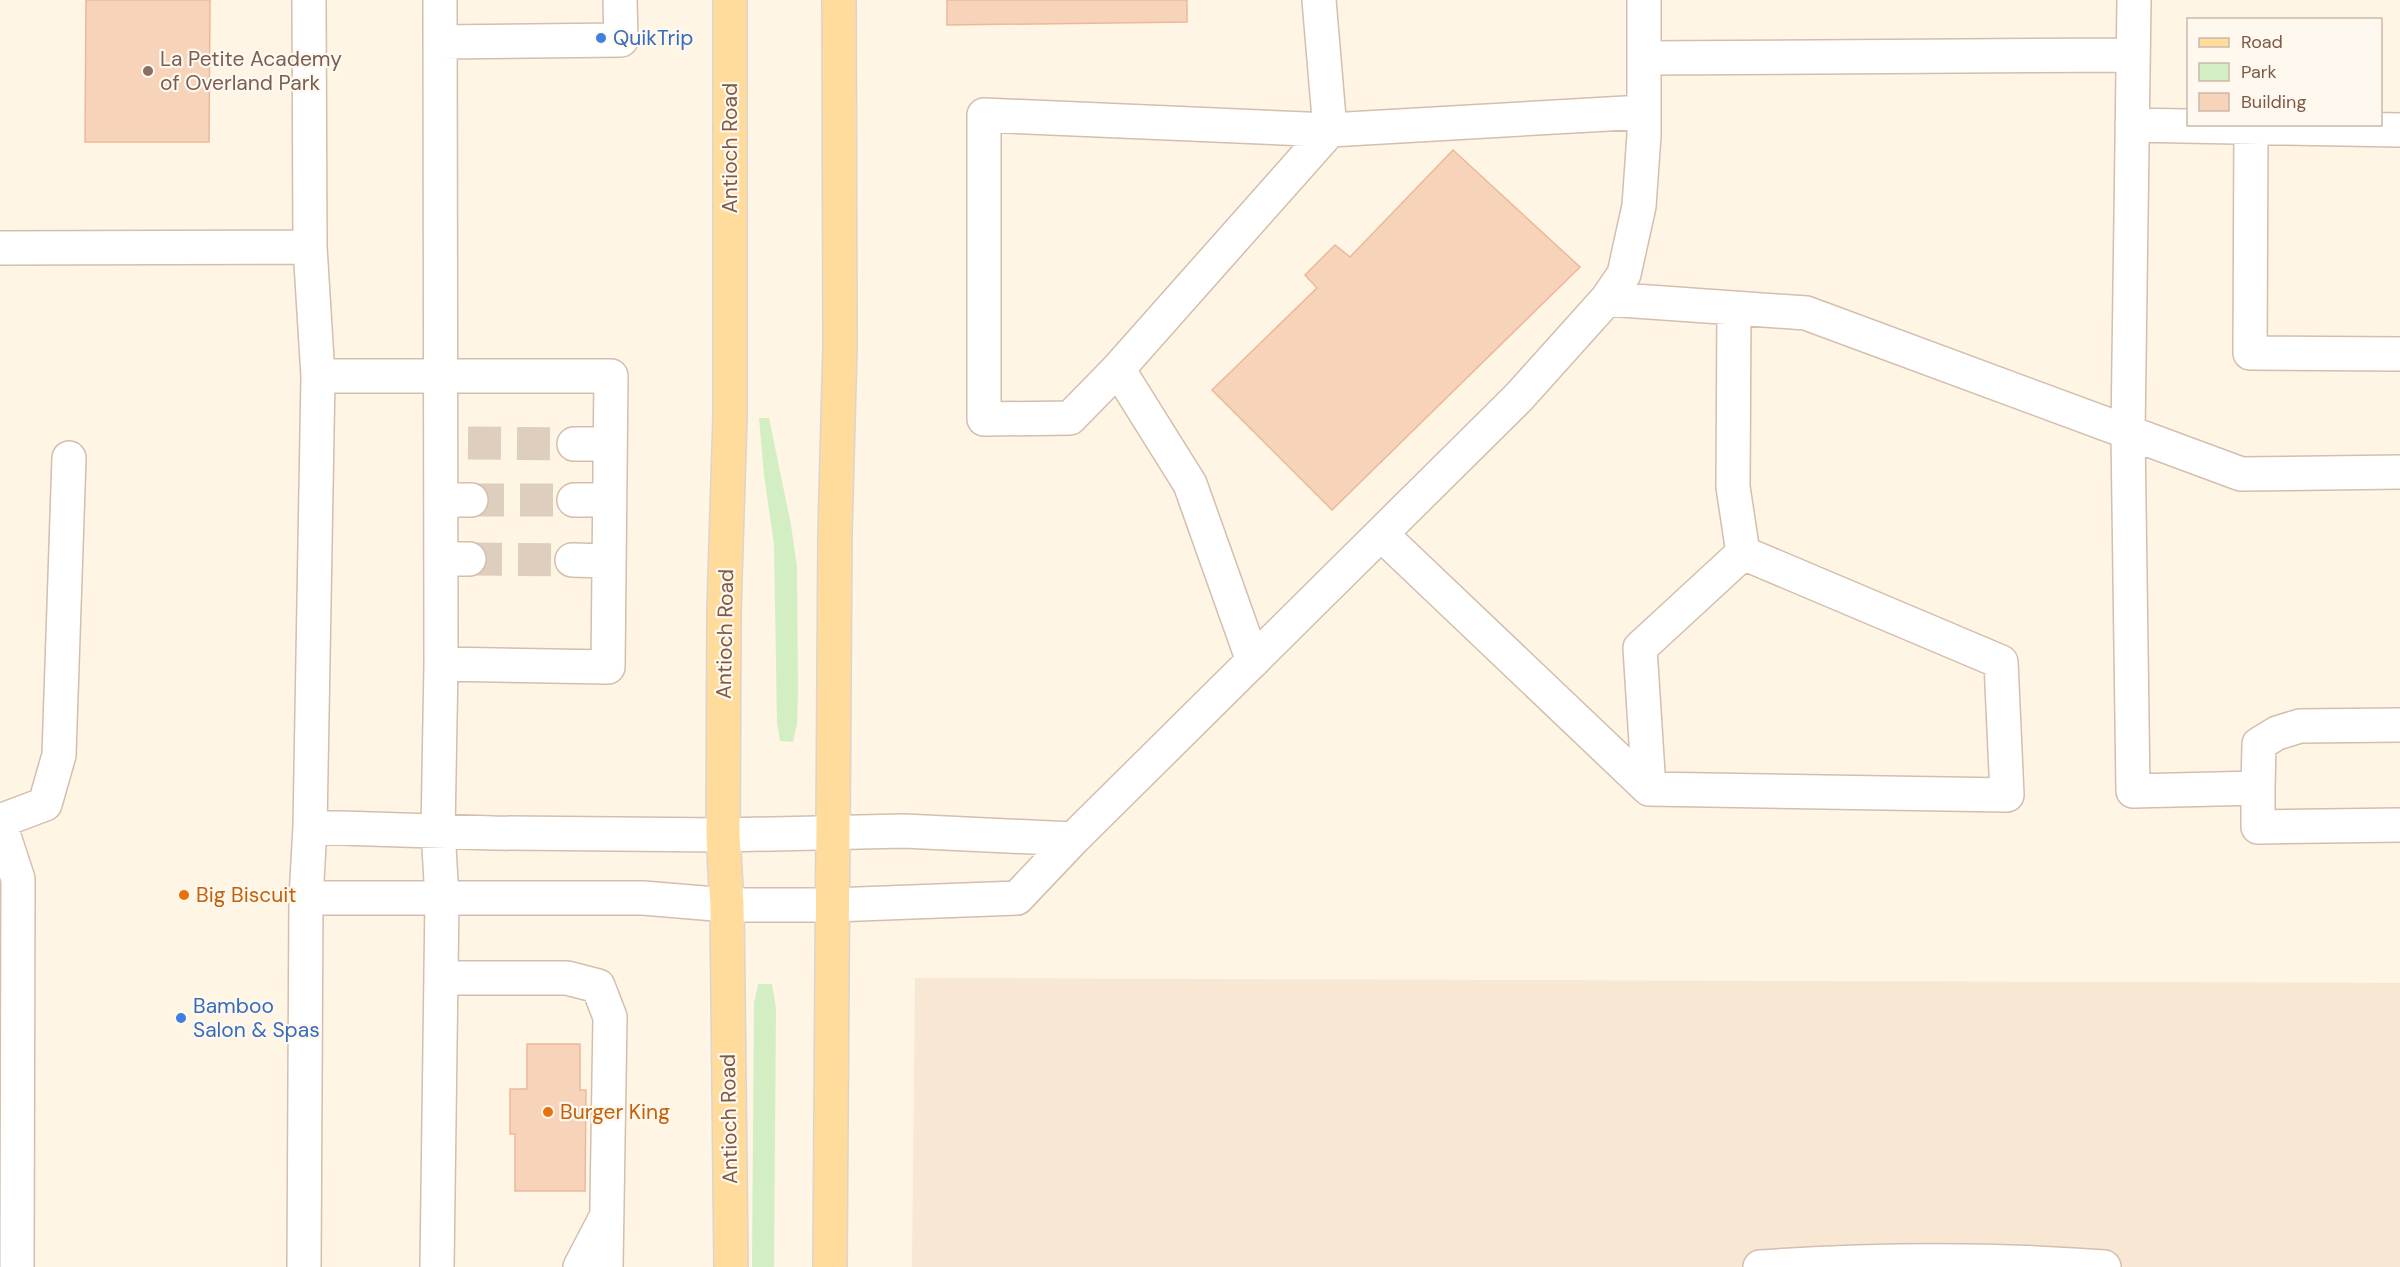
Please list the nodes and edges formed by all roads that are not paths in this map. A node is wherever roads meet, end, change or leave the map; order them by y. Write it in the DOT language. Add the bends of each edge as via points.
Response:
graph roads {
  1 [pos="309,0"];
  2 [pos="440,0"];
  3 [pos="620,0"];
  4 [pos="730,0"];
  5 [pos="839,0"];
  6 [pos="1319,0"];
  7 [pos="1644,0"];
  8 [pos="2133,0"];
  9 [pos="440,42"];
  10 [pos="2133,55"];
  11 [pos="1644,58"];
  12 [pos="1643,112"];
  13 [pos="2132,125"];
  14 [pos="2187,126"];
  15 [pos="2192,126"];
  16 [pos="2251,127"];
  17 [pos="1330,130"];
  18 [pos="2400,130"];
  19 [pos="310,247"];
  20 [pos="0,248"];
  21 [pos="1607,299"];
  22 [pos="1734,308"];
  23 [pos="2400,354"];
  24 [pos="1118,369"];
  25 [pos="318,376"];
  26 [pos="441,376"];
  27 [pos="2128,433"];
  28 [pos="574,444"];
  29 [pos="610,444"];
  30 [pos="69,458"];
  31 [pos="2400,472"];
  32 [pos="574,500"];
  33 [pos="609,500"];
  34 [pos="1381,534"];
  35 [pos="1743,553"];
  36 [pos="572,560"];
  37 [pos="609,561"];
  38 [pos="1252,661"];
  39 [pos="441,664"];
  40 [pos="2400,726"];
  41 [pos="2258,788"];
  42 [pos="1649,789"];
  43 [pos="0,822"];
  44 [pos="2400,825"];
  45 [pos="310,827"];
  46 [pos="438,831"];
  47 [pos="834,832"];
  48 [pos="723,835"];
  49 [pos="1073,839"];
  50 [pos="306,898"];
  51 [pos="442,898"];
  52 [pos="727,905"];
  53 [pos="833,905"];
  54 [pos="441,978"];
  55 [pos="607,1216"];
  56 [pos="1804,1266"];
  57 [pos="17,1267"];
  58 [pos="304,1267"];
  59 [pos="437,1267"];
  60 [pos="580,1267"];
  61 [pos="606,1267"];
  62 [pos="731,1267"];
  63 [pos="830,1267"];
  64 [pos="1760,1267"];
  65 [pos="2104,1267"];
  1 -- 19 [label="street"];
  2 -- 9 [label="street"];
  3 -- 9 [label="street" via="621,40"];
  4 -- 48 [label="main road, Antioch Road" via="730,416"];
  5 -- 47 [label="main road" via="840,346"];
  6 -- 17 [label="street"];
  7 -- 11 [label="street"];
  8 -- 10 [label="street"];
  9 -- 26 [label="street"];
  10 -- 11 [label="street"];
  10 -- 13 [label="street"];
  11 -- 12 [label="street"];
  12 -- 17 [label="street"];
  12 -- 21 [label="street" via="1642,169 1632,242 1624,274"];
  13 -- 14 [label="street"];
  13 -- 27 [label="street"];
  15 -- 16 [label="street"];
  16 -- 18 [label="street"];
  16 -- 23 [label="street" via="2250,353"];
  17 -- 24 [label="street"];
  17 -- 24 [label="street" via="984,115 984,419 1070,418"];
  19 -- 20 [label="street"];
  19 -- 25 [label="street"];
  21 -- 22 [label="street"];
  21 -- 34 [label="street" via="1519,397"];
  22 -- 27 [label="street" via="1806,313"];
  22 -- 35 [label="street" via="1733,487"];
  24 -- 38 [label="street" via="1190,484"];
  25 -- 26 [label="street"];
  25 -- 45 [label="street"];
  26 -- 29 [label="street" via="611,376"];
  26 -- 39 [label="street" via="454,443 456,500 455,559"];
  27 -- 31 [label="street" via="2241,474"];
  27 -- 41 [label="street" via="2133,791"];
  28 -- 29 [label="street"];
  29 -- 33 [label="street"];
  30 -- 43 [label="street" via="59,755 45,804"];
  32 -- 33 [label="street"];
  33 -- 37 [label="street"];
  34 -- 38 [label="street"];
  34 -- 42 [label="street"];
  35 -- 42 [label="street" via="1640,648"];
  35 -- 42 [label="street" via="2001,662 2007,795"];
  36 -- 37 [label="street"];
  37 -- 39 [label="street" via="608,668"];
  38 -- 49 [label="street"];
  39 -- 46 [label="street"];
  40 -- 41 [label="street" via="2300,726 2277,733 2259,744"];
  41 -- 44 [label="street" via="2258,827"];
  43 -- 57 [label="street" via="18,879"];
  45 -- 46 [label="street"];
  45 -- 50 [label="street"];
  46 -- 48 [label="street"];
  46 -- 51 [label="street"];
  47 -- 48 [label="street"];
  47 -- 49 [label="street" via="904,831"];
  47 -- 53 [label="main road"];
  48 -- 52 [label="main road, Antioch Road"];
  49 -- 53 [label="street" via="1017,898"];
  50 -- 51 [label="street"];
  50 -- 58 [label="street"];
  51 -- 52 [label="street" via="643,898"];
  51 -- 54 [label="street"];
  52 -- 53 [label="street"];
  52 -- 62 [label="main road, Antioch Road"];
  53 -- 63 [label="main road"];
  54 -- 55 [label="street" via="567,978 598,986 610,1017"];
  54 -- 59 [label="street"];
  55 -- 60 [label="street"];
  55 -- 61 [label="street"];
  56 -- 64 [label="street"];
  56 -- 65 [label="street" via="1886,1260 2029,1261"];
}
